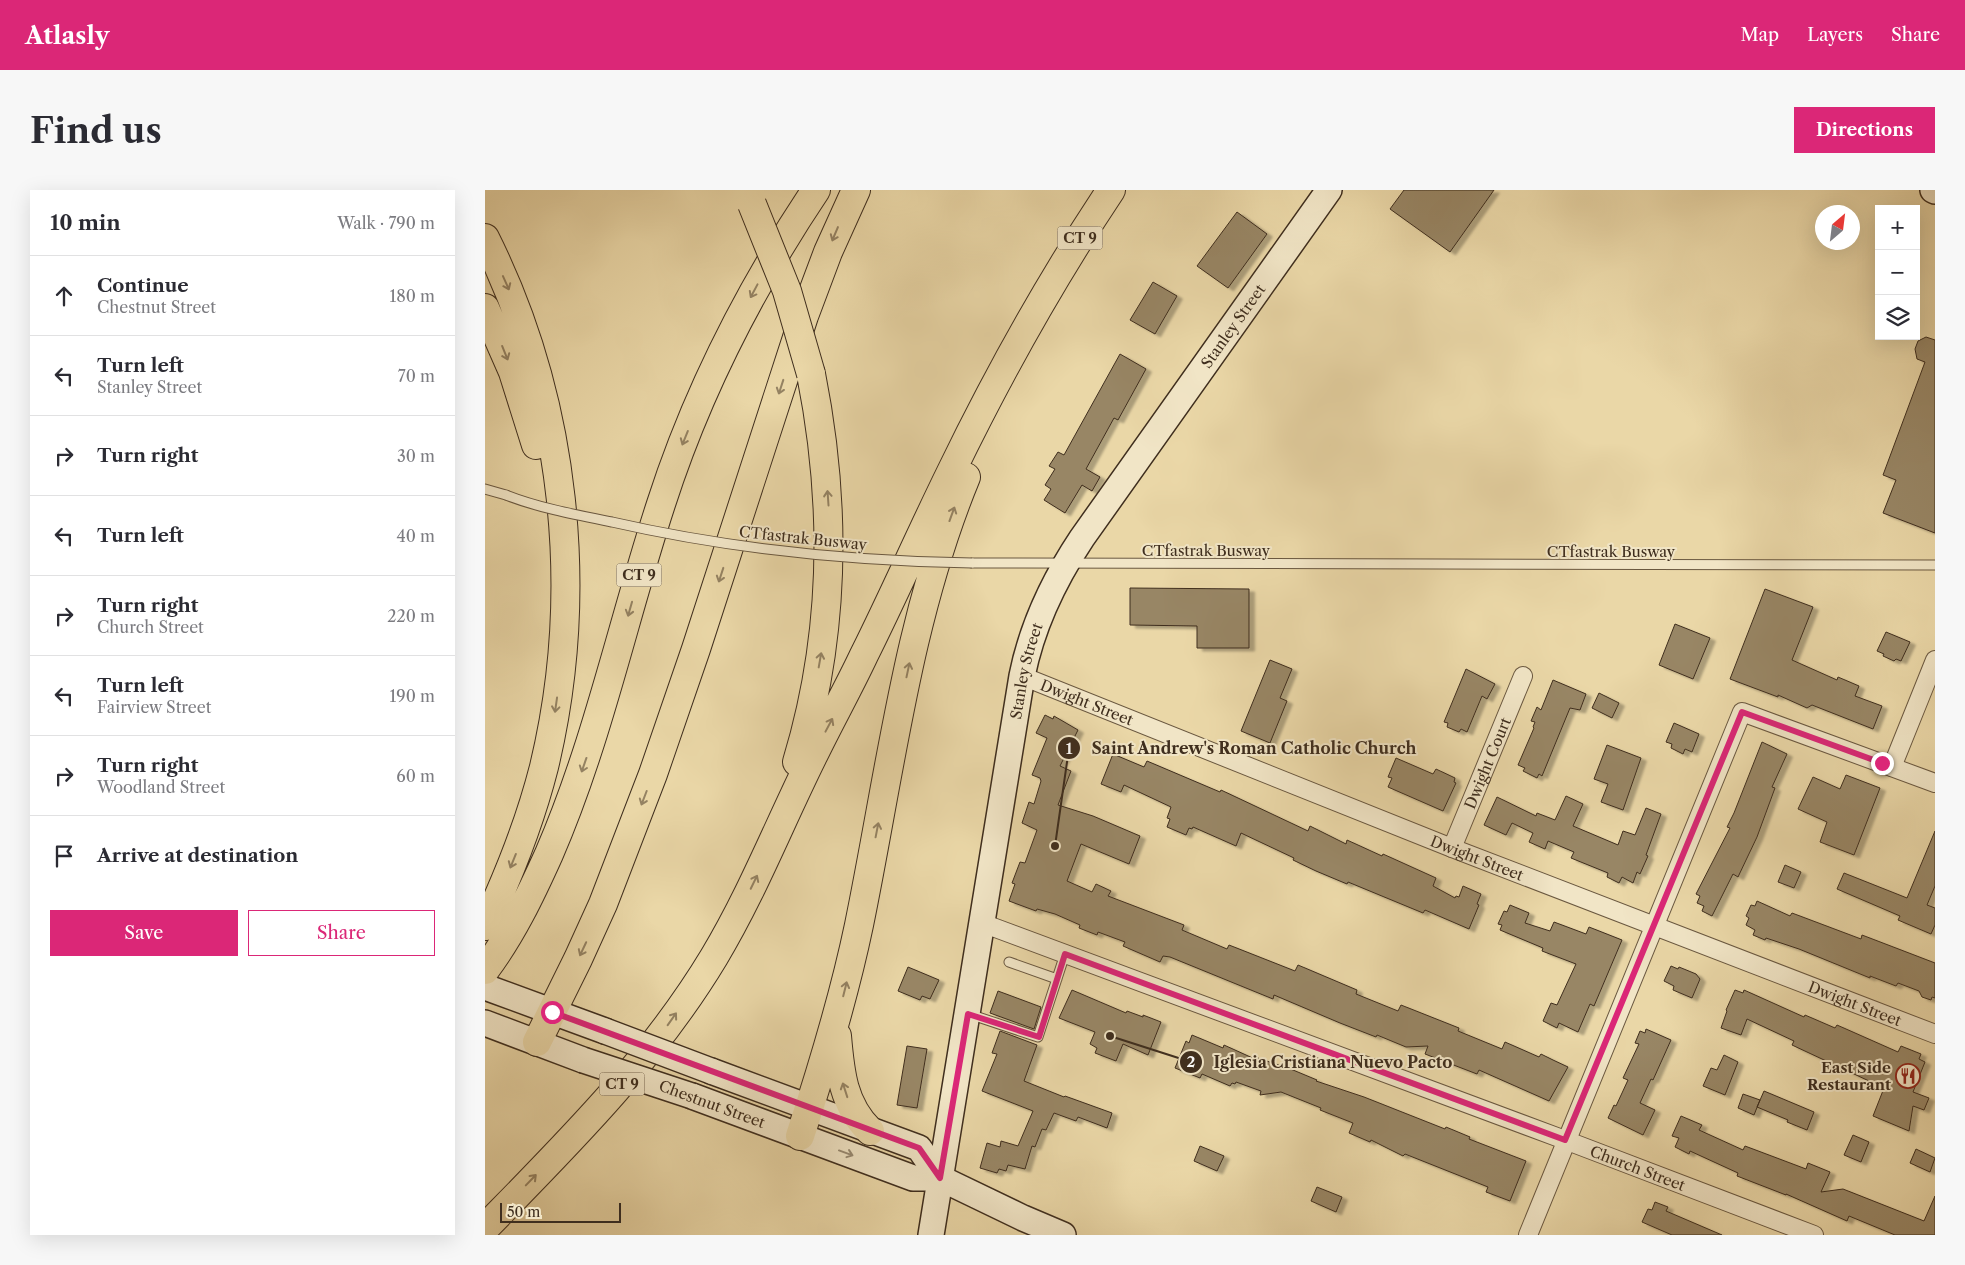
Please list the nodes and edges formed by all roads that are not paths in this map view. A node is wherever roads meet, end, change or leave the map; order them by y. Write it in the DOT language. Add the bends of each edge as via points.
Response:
graph roads {
  1 [pos="816,190"];
  2 [pos="856,190"];
  3 [pos="1111,190"];
  4 [pos="1329,190"];
  5 [pos="748,197"];
  6 [pos="485,238"];
  7 [pos="1051,286"];
  8 [pos="485,308"];
  9 [pos="485,489"];
  10 [pos="1067,563"];
  11 [pos="1935,565"];
  12 [pos="1935,660"];
  13 [pos="559,676"];
  14 [pos="1022,676"];
  15 [pos="1523,676"];
  16 [pos="1892,767"];
  17 [pos="1935,783"];
  18 [pos="773,842"];
  19 [pos="1452,848"];
  20 [pos="982,924"];
  21 [pos="485,926"];
  22 [pos="1654,927"];
  23 [pos="1065,954"];
  24 [pos="1009,962"];
  25 [pos="485,970"];
  26 [pos="1057,979"];
  27 [pos="485,987"];
  28 [pos="552,1012"];
  29 [pos="968,1014"];
  30 [pos="837,1020"];
  31 [pos="495,1027"];
  32 [pos="1935,1034"];
  33 [pos="537,1042"];
  34 [pos="809,1108"];
  35 [pos="871,1130"];
  36 [pos="800,1136"];
  37 [pos="1565,1140"];
  38 [pos="940,1178"];
  39 [pos="485,1228"];
  40 [pos="931,1235"];
  41 [pos="1063,1235"];
  42 [pos="1528,1235"];
  43 [pos="1814,1235"];
  1 -- 25 [label="highway, CT 9, one-way" via="756,287 689,428 658,514 572,798 523,909"];
  2 -- 28 [label="highway, one-way" via="807,307 653,774 603,904"];
  3 -- 7 [label="highway, CT 9"];
  4 -- 10 [label="main road, Stanley Street"];
  18 -- 5 [label="highway, one-way, bridge" via="811,708 822,652 827,600 829,499 811,374 787,291"];
  6 -- 13 [label="highway, one-way" via="526,336 545,407 556,466 565,558"];
  18 -- 7 [label="highway, CT 9, one-way" via="957,458"];
  30 -- 7 [label="highway, one-way" via="925,597 965,481"];
  8 -- 13 [label="highway, one-way" via="519,391 542,472 552,548"];
  9 -- 10 [label="lane, CTfastrak Busway, bridge" via="624,525 748,547 860,558"];
  10 -- 11 [label="lane, CTfastrak Busway"];
  10 -- 14 [label="main road, Stanley Street" via="1039,618"];
  12 -- 16 [label="street"];
  13 -- 21 [label="highway, one-way" via="550,740 537,791 515,856"];
  14 -- 19 [label="street, Dwight Street"];
  14 -- 20 [label="main road, Stanley Street"];
  15 -- 19 [label="street, Dwight Court"];
  16 -- 17 [label="street"];
  16 -- 22 [label="street" via="1742,712"];
  39 -- 18 [label="highway, CT 9, one-way" via="598,1111 665,1029 713,958 745,902"];
  19 -- 22 [label="street, Dwight Street"];
  20 -- 23 [label="street, Church Street"];
  20 -- 29 [label="main road, Stanley Street"];
  22 -- 32 [label="street, Dwight Street"];
  22 -- 37 [label="street"];
  23 -- 26 [label="lane"];
  23 -- 37 [label="street, Church Street"];
  24 -- 26 [label="lane"];
  26 -- 29 [label="lane" via="1039,1037"];
  27 -- 28 [label="main road, Chestnut Street"];
  28 -- 33 [label="highway"];
  28 -- 34 [label="main road, Chestnut Street, bridge"];
  29 -- 38 [label="main road, Stanley Street"];
  30 -- 34 [label="highway"];
  35 -- 30 [label="highway, one-way" via="852,1108 843,1087"];
  31 -- 33 [label="main road, Chestnut Street"];
  33 -- 36 [label="main road, Chestnut Street, bridge"];
  34 -- 35 [label="main road, Chestnut Street"];
  34 -- 36 [label="highway"];
  35 -- 38 [label="main road, Chestnut Street" via="919,1148"];
  36 -- 38 [label="main road, Chestnut Street, one-way" via="913,1178"];
  37 -- 42 [label="street"];
  37 -- 43 [label="street, Church Street"];
  38 -- 40 [label="main road, Stanley Street"];
  38 -- 41 [label="main road, Chestnut Street"];
}
